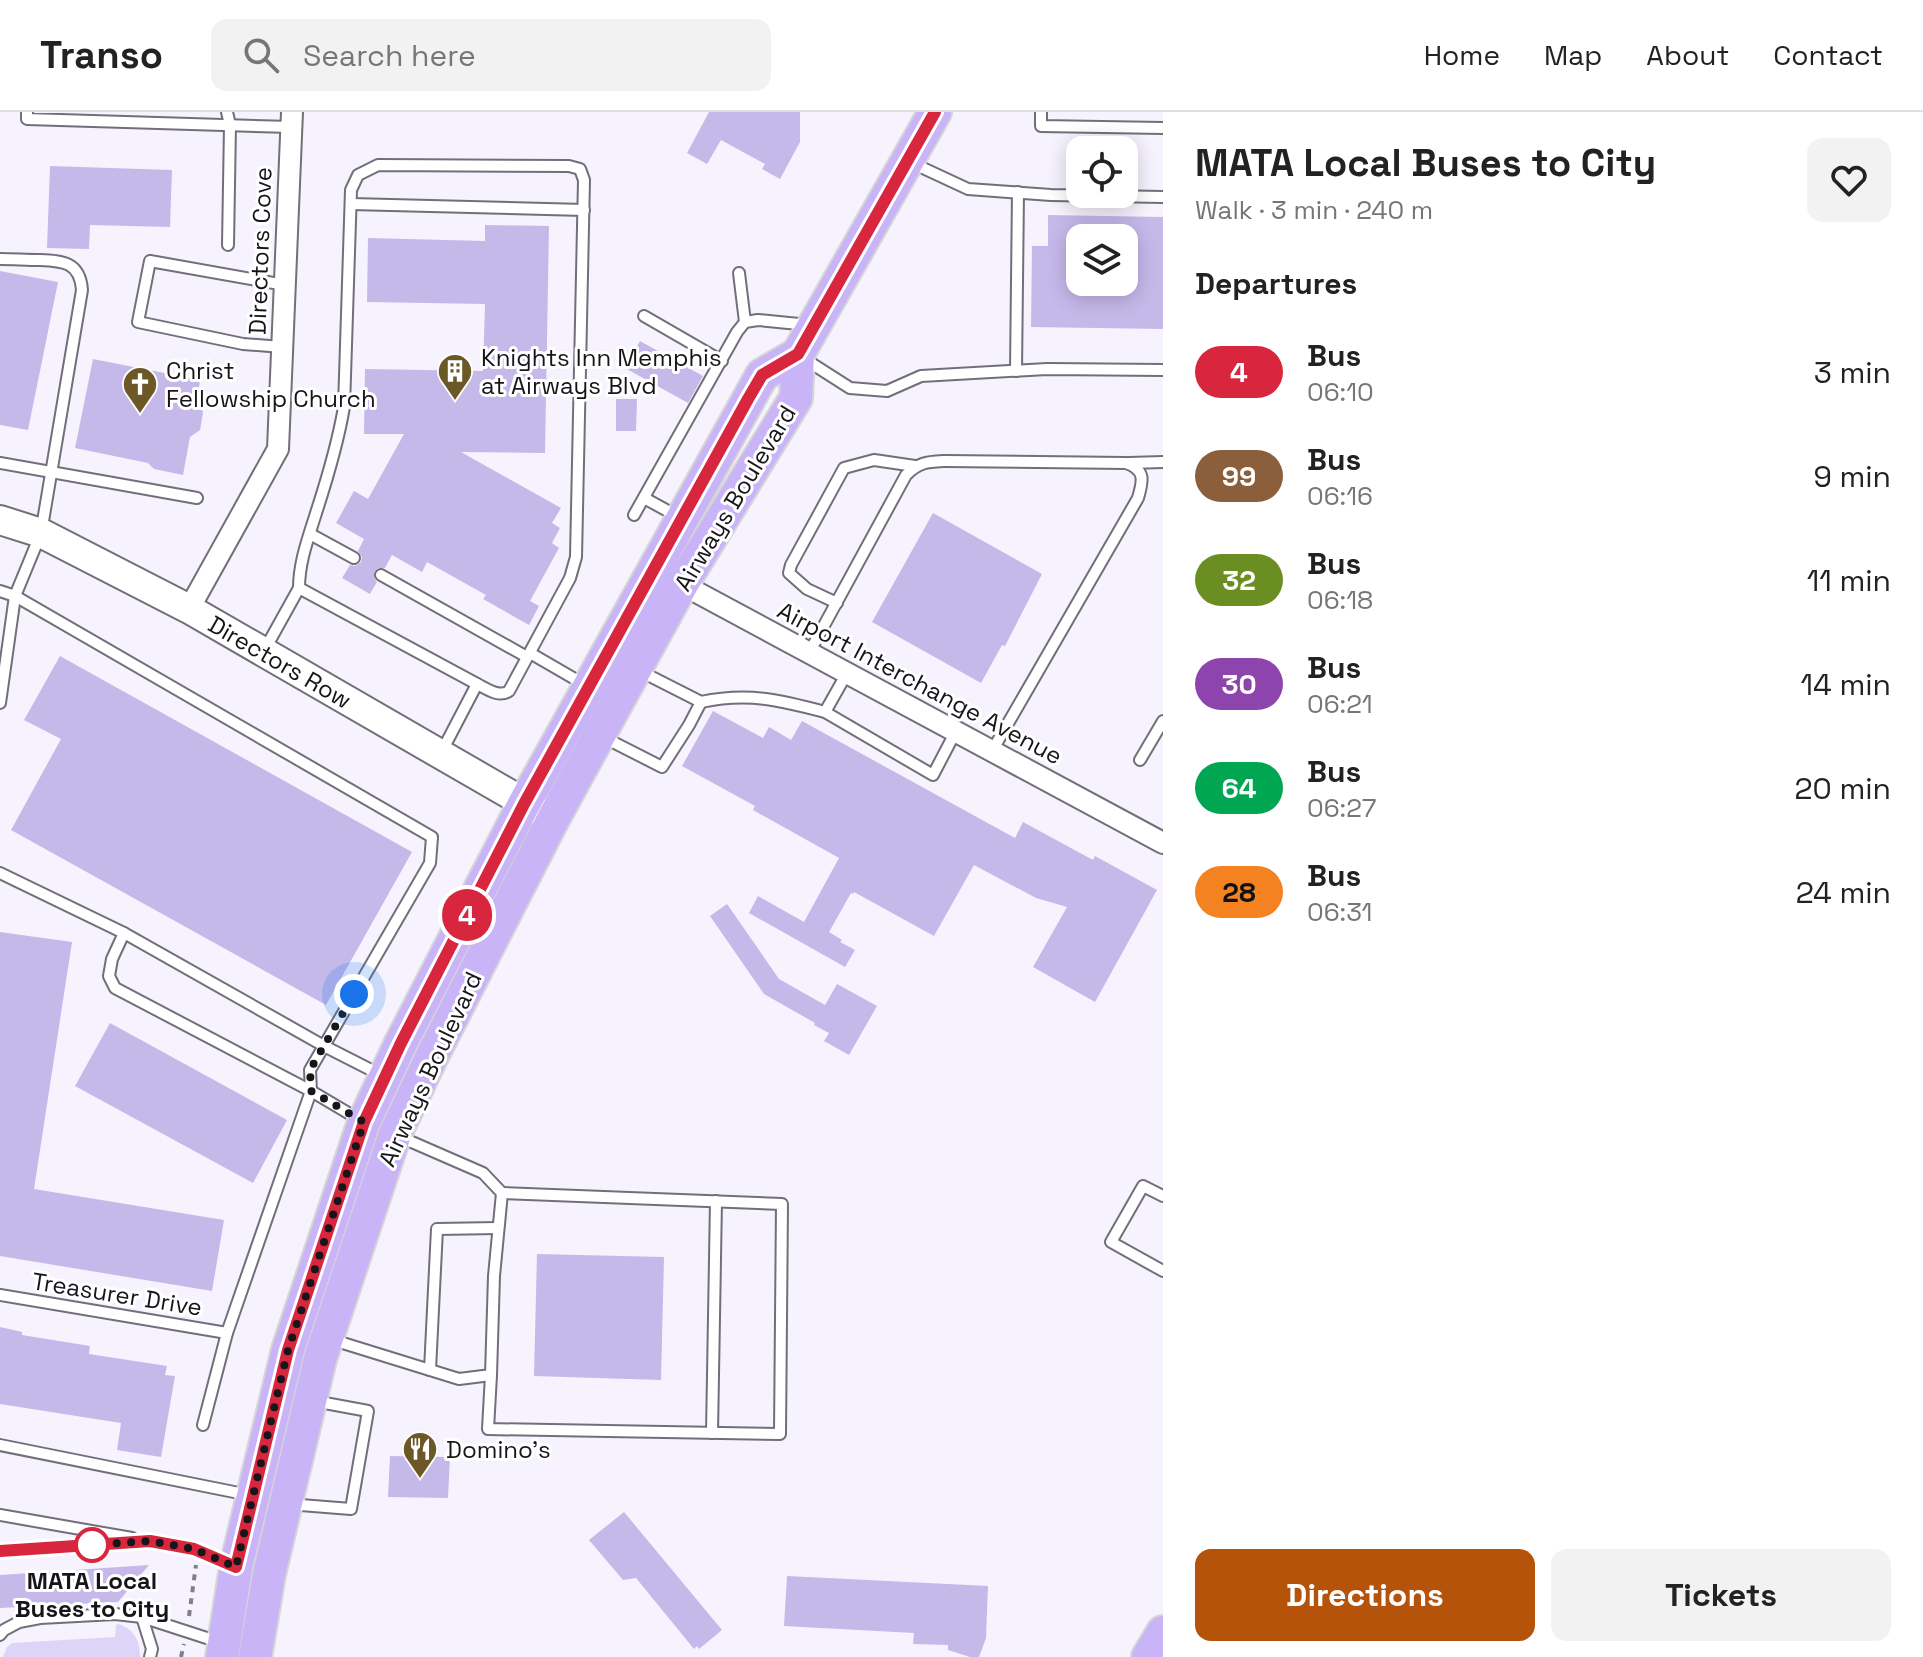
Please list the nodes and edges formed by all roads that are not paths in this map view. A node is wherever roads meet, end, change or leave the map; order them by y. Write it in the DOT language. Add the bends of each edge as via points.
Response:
graph roads {
  1 [pos="27,112"];
  2 [pos="227,112"];
  3 [pos="935,112"];
  4 [pos="1041,112"];
  5 [pos="291,119"];
  6 [pos="230,125"];
  7 [pos="1163,128"];
  8 [pos="908,161"];
  9 [pos="1018,192"];
  10 [pos="1163,197"];
  11 [pos="351,204"];
  12 [pos="584,210"];
  13 [pos="228,245"];
  14 [pos="0,259"];
  15 [pos="739,273"];
  16 [pos="285,285"];
  17 [pos="644,316"];
  18 [pos="745,322"];
  19 [pos="815,326"];
  20 [pos="282,347"];
  21 [pos="798,354"];
  22 [pos="722,361"];
  23 [pos="1163,370"];
  24 [pos="1016,371"];
  25 [pos="1163,462"];
  26 [pos="0,463"];
  27 [pos="1126,463"];
  28 [pos="915,466"];
  29 [pos="51,473"];
  30 [pos="197,498"];
  31 [pos="644,498"];
  32 [pos="634,515"];
  33 [pos="681,518"];
  34 [pos="0,520"];
  35 [pos="41,533"];
  36 [pos="310,534"];
  37 [pos="354,558"];
  38 [pos="653,568"];
  39 [pos="381,575"];
  40 [pos="682,584"];
  41 [pos="299,588"];
  42 [pos="0,591"];
  43 [pos="15,596"];
  44 [pos="837,603"];
  45 [pos="189,609"];
  46 [pos="263,652"];
  47 [pos="809,653"];
  48 [pos="529,655"];
  49 [pos="636,668"];
  50 [pos="847,673"];
  51 [pos="477,684"];
  52 [pos="588,686"];
  53 [pos="701,702"];
  54 [pos="0,703"];
  55 [pos="825,712"];
  56 [pos="1163,721"];
  57 [pos="956,731"];
  58 [pos="599,735"];
  59 [pos="992,751"];
  60 [pos="440,755"];
  61 [pos="1140,760"];
  62 [pos="524,804"];
  63 [pos="553,819"];
  64 [pos="1163,843"];
  65 [pos="0,873"];
  66 [pos="124,933"];
  67 [pos="324,1046"];
  68 [pos="311,1091"];
  69 [pos="389,1107"];
  70 [pos="502,1193"];
  71 [pos="1163,1196"];
  72 [pos="716,1201"];
  73 [pos="498,1228"];
  74 [pos="1163,1271"];
  75 [pos="0,1295"];
  76 [pos="227,1333"];
  77 [pos="327,1338"];
  78 [pos="430,1370"];
  79 [pos="491,1375"];
  80 [pos="310,1401"];
  81 [pos="203,1425"];
  82 [pos="712,1433"];
  83 [pos="0,1445"];
  84 [pos="269,1500"];
  85 [pos="0,1515"];
  86 [pos="150,1541"];
  87 [pos="0,1551"];
  88 [pos="236,1567"];
  89 [pos="142,1617"];
  90 [pos="1163,1632"];
  91 [pos="0,1635"];
  92 [pos="223,1650"];
  93 [pos="150,1657"];
  94 [pos="255,1657"];
  95 [pos="1148,1657"];
  1 -- 6 [label="lane" via="27,119"];
  2 -- 6 [label="lane"];
  3 -- 8 [label="main road, Airways Boulevard"];
  4 -- 7 [label="lane" via="1041,126"];
  5 -- 6 [label="lane"];
  5 -- 16 [label="street, Directors Cove"];
  6 -- 13 [label="lane"];
  8 -- 9 [label="lane" via="968,189"];
  8 -- 19 [label="main road, Airways Boulevard"];
  9 -- 10 [label="lane"];
  9 -- 24 [label="lane"];
  11 -- 12 [label="lane"];
  11 -- 12 [label="lane" via="358,175 378,165 569,166 580,169 584,180"];
  11 -- 36 [label="lane" via="344,407"];
  12 -- 48 [label="lane" via="576,557"];
  14 -- 29 [label="lane" via="62,261 81,279"];
  15 -- 18 [label="lane"];
  16 -- 20 [label="street, Directors Cove"];
  16 -- 20 [label="lane" via="150,261 138,322"];
  17 -- 22 [label="lane"];
  18 -- 19 [label="lane"];
  18 -- 22 [label="lane"];
  19 -- 21 [label="main road, Airways Boulevard"];
  20 -- 45 [label="street, Directors Cove" via="278,449"];
  21 -- 24 [label="lane" via="850,388 887,391 921,376"];
  21 -- 33 [label="main road, Airways Boulevard" via="762,375"];
  21 -- 40 [label="main road, Airways Boulevard" via="796,398"];
  22 -- 31 [label="lane"];
  23 -- 24 [label="lane"];
  25 -- 27 [label="lane"];
  26 -- 29 [label="lane"];
  27 -- 28 [label="lane" via="945,461"];
  27 -- 59 [label="lane" via="1141,473 1138,498"];
  28 -- 44 [label="lane"];
  28 -- 44 [label="lane" via="874,460 844,468 789,573 807,589"];
  29 -- 30 [label="lane"];
  29 -- 35 [label="lane"];
  31 -- 32 [label="lane"];
  31 -- 33 [label="lane"];
  33 -- 38 [label="main road, Airways Boulevard"];
  34 -- 35 [label="street, Directors Row"];
  35 -- 43 [label="lane"];
  35 -- 45 [label="street, Directors Row"];
  36 -- 37 [label="lane"];
  36 -- 41 [label="lane"];
  38 -- 40 [label="street, Airport Interchange Avenue"];
  38 -- 52 [label="main road, Airways Boulevard"];
  39 -- 48 [label="lane"];
  40 -- 47 [label="street, Airport Interchange Avenue"];
  40 -- 49 [label="main road, Airways Boulevard"];
  41 -- 46 [label="lane"];
  41 -- 51 [label="lane"];
  42 -- 43 [label="lane"];
  43 -- 54 [label="lane"];
  43 -- 67 [label="lane" via="432,837 430,863"];
  44 -- 47 [label="lane"];
  45 -- 46 [label="street, Directors Row"];
  46 -- 60 [label="street, Directors Row"];
  47 -- 50 [label="street, Airport Interchange Avenue"];
  48 -- 51 [label="lane" via="504,695"];
  48 -- 52 [label="lane"];
  49 -- 53 [label="lane"];
  49 -- 58 [label="main road, Airways Boulevard"];
  50 -- 55 [label="lane"];
  50 -- 57 [label="street, Airport Interchange Avenue"];
  51 -- 60 [label="lane"];
  52 -- 62 [label="main road, Airways Boulevard"];
  53 -- 55 [label="lane" via="755,697"];
  53 -- 58 [label="lane" via="662,767"];
  55 -- 57 [label="lane" via="933,775"];
  56 -- 61 [label="lane"];
  57 -- 59 [label="street, Airport Interchange Avenue"];
  58 -- 63 [label="main road, Airways Boulevard"];
  59 -- 64 [label="street, Airport Interchange Avenue"];
  60 -- 62 [label="street, Directors Row"];
  62 -- 63 [label="street, Directors Row"];
  62 -- 69 [label="main road, Airways Boulevard"];
  63 -- 69 [label="main road, Airways Boulevard"];
  65 -- 66 [label="lane"];
  66 -- 67 [label="lane"];
  66 -- 68 [label="lane" via="109,976 115,988"];
  67 -- 68 [label="lane" via="310,1070"];
  67 -- 69 [label="lane"];
  68 -- 69 [label="lane"];
  68 -- 76 [label="lane"];
  69 -- 70 [label="lane" via="483,1173"];
  69 -- 77 [label="main road, Airways Boulevard"];
  69 -- 84 [label="main road, Airways Boulevard" via="288,1350"];
  70 -- 72 [label="lane"];
  70 -- 73 [label="lane"];
  71 -- 74 [label="lane" via="1143,1186 1111,1242"];
  72 -- 82 [label="lane"];
  72 -- 82 [label="lane" via="782,1204 780,1434"];
  73 -- 78 [label="lane" via="437,1229"];
  73 -- 79 [label="lane"];
  75 -- 76 [label="lane, Treasurer Drive"];
  76 -- 81 [label="lane"];
  77 -- 78 [label="lane"];
  77 -- 80 [label="main road, Airways Boulevard"];
  78 -- 79 [label="lane" via="459,1379"];
  79 -- 82 [label="lane" via="488,1429"];
  80 -- 84 [label="main road, Airways Boulevard"];
  80 -- 84 [label="lane" via="368,1411 351,1509"];
  83 -- 84 [label="lane"];
  84 -- 88 [label="main road, Airways Boulevard"];
  84 -- 94 [label="main road, Airways Boulevard" via="269,1574"];
  85 -- 86 [label="lane"];
  86 -- 87 [label="lane"];
  86 -- 88 [label="lane" via="198,1551"];
  88 -- 92 [label="main road, Airways Boulevard"];
  89 -- 91 [label="lane" via="40,1618 19,1622"];
  89 -- 92 [label="lane" via="187,1631"];
  89 -- 93 [label="lane"];
  90 -- 95 [label="main road"];
}
